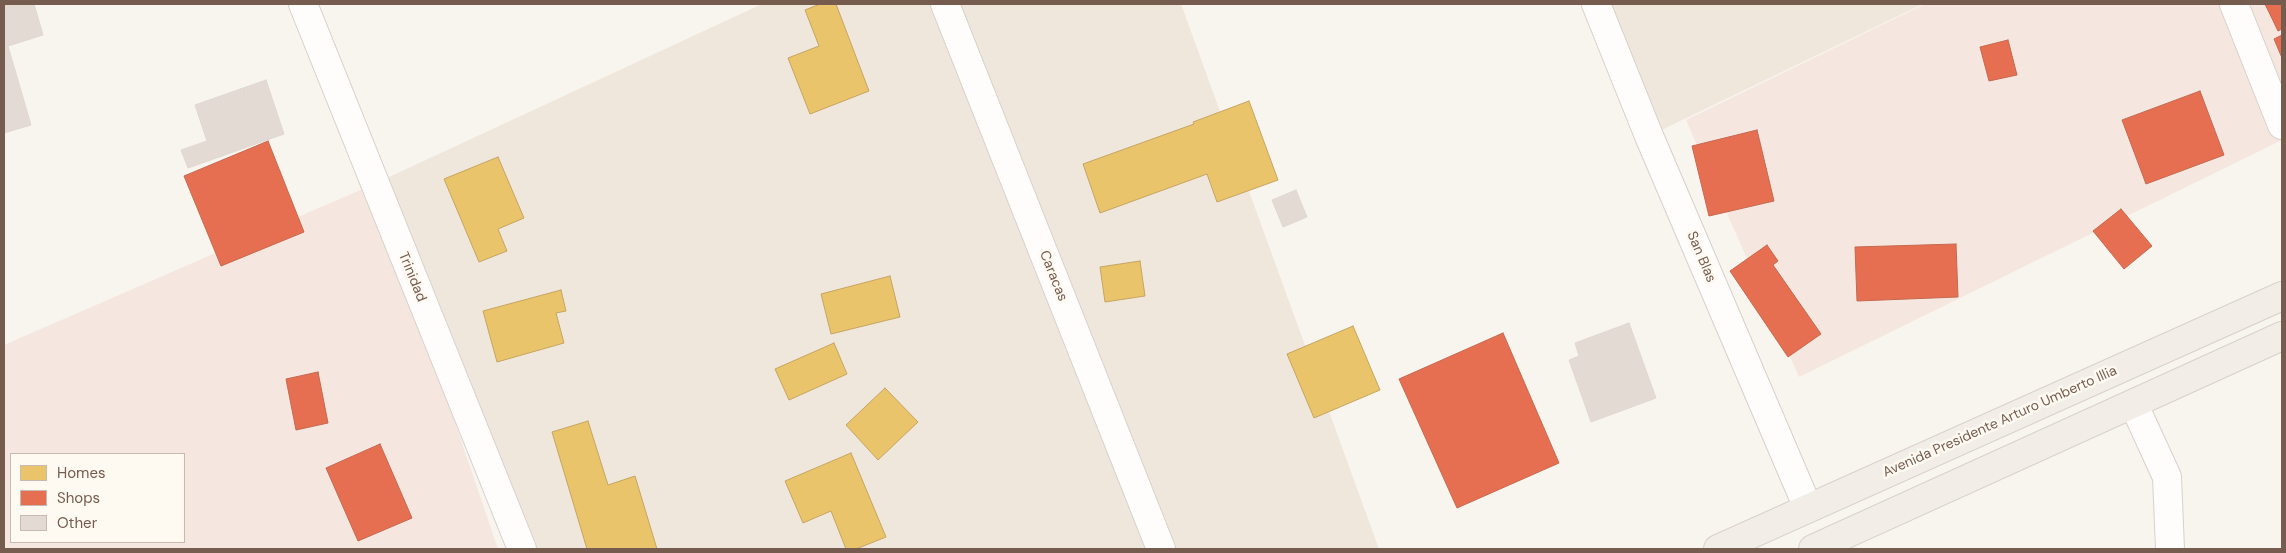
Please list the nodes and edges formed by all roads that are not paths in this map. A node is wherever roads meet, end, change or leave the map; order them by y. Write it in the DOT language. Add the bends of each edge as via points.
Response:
graph roads {
  1 [pos="303,4"];
  2 [pos="945,4"];
  3 [pos="1596,4"];
  4 [pos="2234,4"];
  5 [pos="2282,125"];
  6 [pos="2282,296"];
  7 [pos="2282,336"];
  8 [pos="2134,405"];
  9 [pos="1808,508"];
  10 [pos="522,549"];
  11 [pos="1161,549"];
  12 [pos="1718,549"];
  13 [pos="1813,549"];
  14 [pos="2170,549"];
  1 -- 10 [label="street, Trinidad"];
  2 -- 11 [label="street, Caracas"];
  3 -- 9 [label="street, San Blas"];
  4 -- 5 [label="street"];
  6 -- 9 [label="main road, Avenida Presidente Arturo Umberto Illia"];
  7 -- 8 [label="main road"];
  8 -- 13 [label="main road"];
  8 -- 14 [label="street" via="2167,477"];
  9 -- 12 [label="main road, Avenida Presidente Arturo Umberto Illia"];
}
